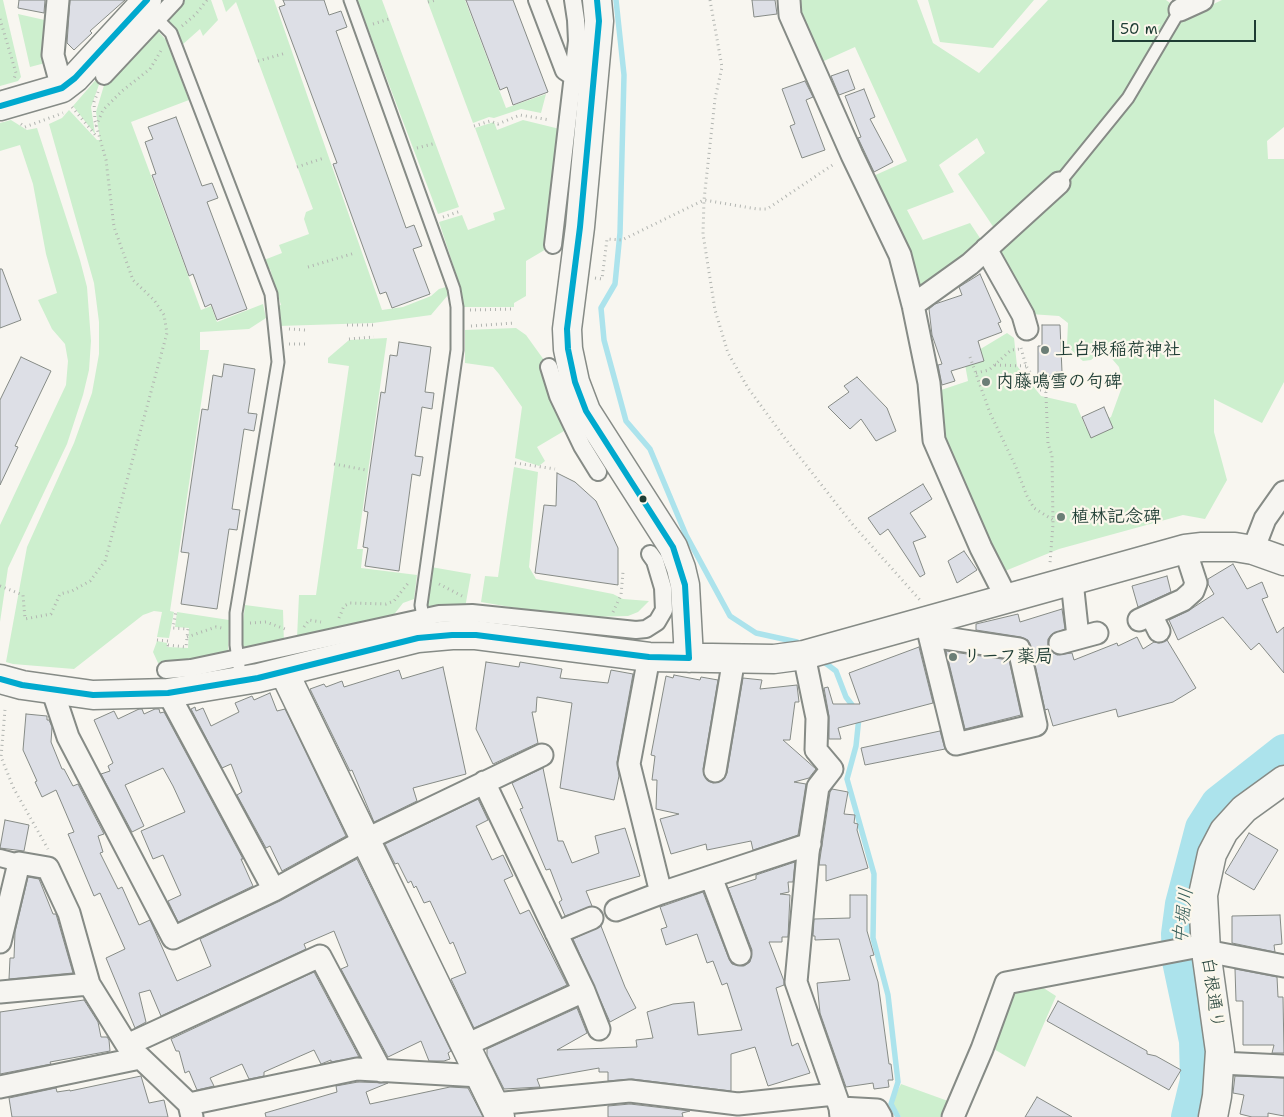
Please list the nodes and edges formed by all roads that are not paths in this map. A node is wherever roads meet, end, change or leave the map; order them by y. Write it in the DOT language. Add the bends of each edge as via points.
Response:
graph roads {
  1 [pos="58,0"];
  2 [pos="175,0"];
  3 [pos="350,0"];
  4 [pos="537,0"];
  5 [pos="573,0"];
  6 [pos="597,0"];
  7 [pos="789,0"];
  8 [pos="1202,0"];
  9 [pos="149,8"];
  10 [pos="1180,10"];
  11 [pos="104,76"];
  12 [pos="573,77"];
  13 [pos="66,96"];
  14 [pos="10,103"];
  15 [pos="1059,183"];
  16 [pos="553,244"];
  17 [pos="986,249"];
  18 [pos="913,305"];
  19 [pos="1024,339"];
  20 [pos="549,367"];
  21 [pos="598,472"];
  22 [pos="1284,492"];
  23 [pos="1185,550"];
  24 [pos="1253,550"];
  25 [pos="650,554"];
  26 [pos="1284,561"];
  27 [pos="1072,581"];
  28 [pos="1007,599"];
  29 [pos="1150,622"];
  30 [pos="931,626"];
  31 [pos="425,627"];
  32 [pos="1078,638"];
  33 [pos="804,656"];
  34 [pos="649,657"];
  35 [pos="689,658"];
  36 [pos="734,658"];
  37 [pos="240,670"];
  38 [pos="284,672"];
  39 [pos="0,679"];
  40 [pos="167,681"];
  41 [pos="52,689"];
  42 [pos="542,755"];
  43 [pos="715,771"];
  44 [pos="1284,780"];
  45 [pos="484,782"];
  46 [pos="367,839"];
  47 [pos="810,844"];
  48 [pos="10,861"];
  49 [pos="710,877"];
  50 [pos="274,890"];
  51 [pos="661,893"];
  52 [pos="616,910"];
  53 [pos="592,918"];
  54 [pos="556,933"];
  55 [pos="0,942"];
  56 [pos="1205,948"];
  57 [pos="740,954"];
  58 [pos="1284,966"];
  59 [pos="90,984"];
  60 [pos="0,992"];
  61 [pos="584,992"];
  62 [pos="599,1028"];
  63 [pos="466,1045"];
  64 [pos="133,1052"];
  65 [pos="1220,1062"];
  66 [pos="1284,1066"];
  67 [pos="381,1071"];
  68 [pos="480,1076"];
  69 [pos="0,1087"];
  70 [pos="839,1106"];
  71 [pos="191,1110"];
  72 [pos="497,1110"];
  73 [pos="881,1117"];
  74 [pos="953,1117"];
  75 [pos="1213,1117"];
  1 -- 13 [label="street" via="53,55"];
  2 -- 9 [label="street"];
  3 -- 31 [label="lane" via="454,289 457,350 420,605"];
  4 -- 12 [label="street" via="564,71"];
  5 -- 12 [label="street" via="577,41"];
  6 -- 35 [label="street" via="599,22 567,328 568,349 586,411 672,547 681,568"];
  7 -- 18 [label="street" via="790,14 900,255"];
  8 -- 10 [label="street"];
  9 -- 11 [label="street"];
  9 -- 13 [label="street" via="79,73"];
  9 -- 37 [label="lane" via="170,33 270,294 278,362 236,613"];
  10 -- 15 [label="lane" via="1128,98"];
  12 -- 16 [label="street"];
  13 -- 14 [label="street"];
  15 -- 17 [label="street"];
  17 -- 18 [label="street"];
  17 -- 19 [label="street" via="1023,315"];
  18 -- 28 [label="street" via="928,384 934,440"];
  20 -- 21 [label="street" via="558,396"];
  22 -- 24 [label="street" via="1265,519"];
  23 -- 24 [label="street" via="1218,546"];
  23 -- 27 [label="street"];
  23 -- 29 [label="street" via="1196,583 1193,591"];
  24 -- 26 [label="street"];
  25 -- 31 [label="street" via="663,588 664,610 657,622 646,629 472,613"];
  27 -- 28 [label="street"];
  27 -- 32 [label="street"];
  28 -- 30 [label="street"];
  30 -- 30 [label="street" via="956,744 1036,725 1019,649"];
  30 -- 33 [label="street"];
  31 -- 34 [label="street"];
  31 -- 37 [label="street"];
  31 -- 38 [label="street"];
  33 -- 36 [label="street"];
  33 -- 47 [label="street" via="817,718 816,750 832,769 818,787"];
  34 -- 35 [label="street"];
  34 -- 51 [label="street" via="629,764"];
  35 -- 36 [label="street"];
  36 -- 43 [label="street"];
  37 -- 38 [label="street"];
  37 -- 40 [label="street"];
  38 -- 46 [label="street"];
  39 -- 41 [label="street"];
  40 -- 41 [label="street" via="93,695"];
  40 -- 50 [label="street"];
  41 -- 50 [label="street" via="68,737 173,938"];
  42 -- 45 [label="street"];
  44 -- 56 [label="street, 白根通り" via="1244,809 1224,830 1212,854 1203,895"];
  45 -- 46 [label="street"];
  45 -- 54 [label="street"];
  46 -- 50 [label="street"];
  46 -- 63 [label="street"];
  47 -- 49 [label="street"];
  47 -- 70 [label="street" via="796,982"];
  48 -- 55 [label="street"];
  48 -- 59 [label="street" via="48,868 69,913"];
  49 -- 51 [label="street"];
  49 -- 57 [label="street"];
  51 -- 52 [label="street"];
  53 -- 54 [label="street"];
  54 -- 61 [label="street"];
  56 -- 58 [label="street"];
  56 -- 65 [label="street, 白根通り"];
  56 -- 74 [label="street" via="1006,983"];
  59 -- 60 [label="street"];
  59 -- 64 [label="street"];
  61 -- 62 [label="street"];
  61 -- 63 [label="street"];
  63 -- 68 [label="street"];
  64 -- 67 [label="street" via="320,956"];
  64 -- 69 [label="street"];
  64 -- 71 [label="street"];
  65 -- 66 [label="street"];
  65 -- 75 [label="street, 白根通り"];
  67 -- 68 [label="street"];
  67 -- 71 [label="street" via="357,1069"];
  68 -- 72 [label="street"];
  70 -- 72 [label="street" via="738,1104 630,1090"];
  70 -- 73 [label="street" via="877,1110"];
}
